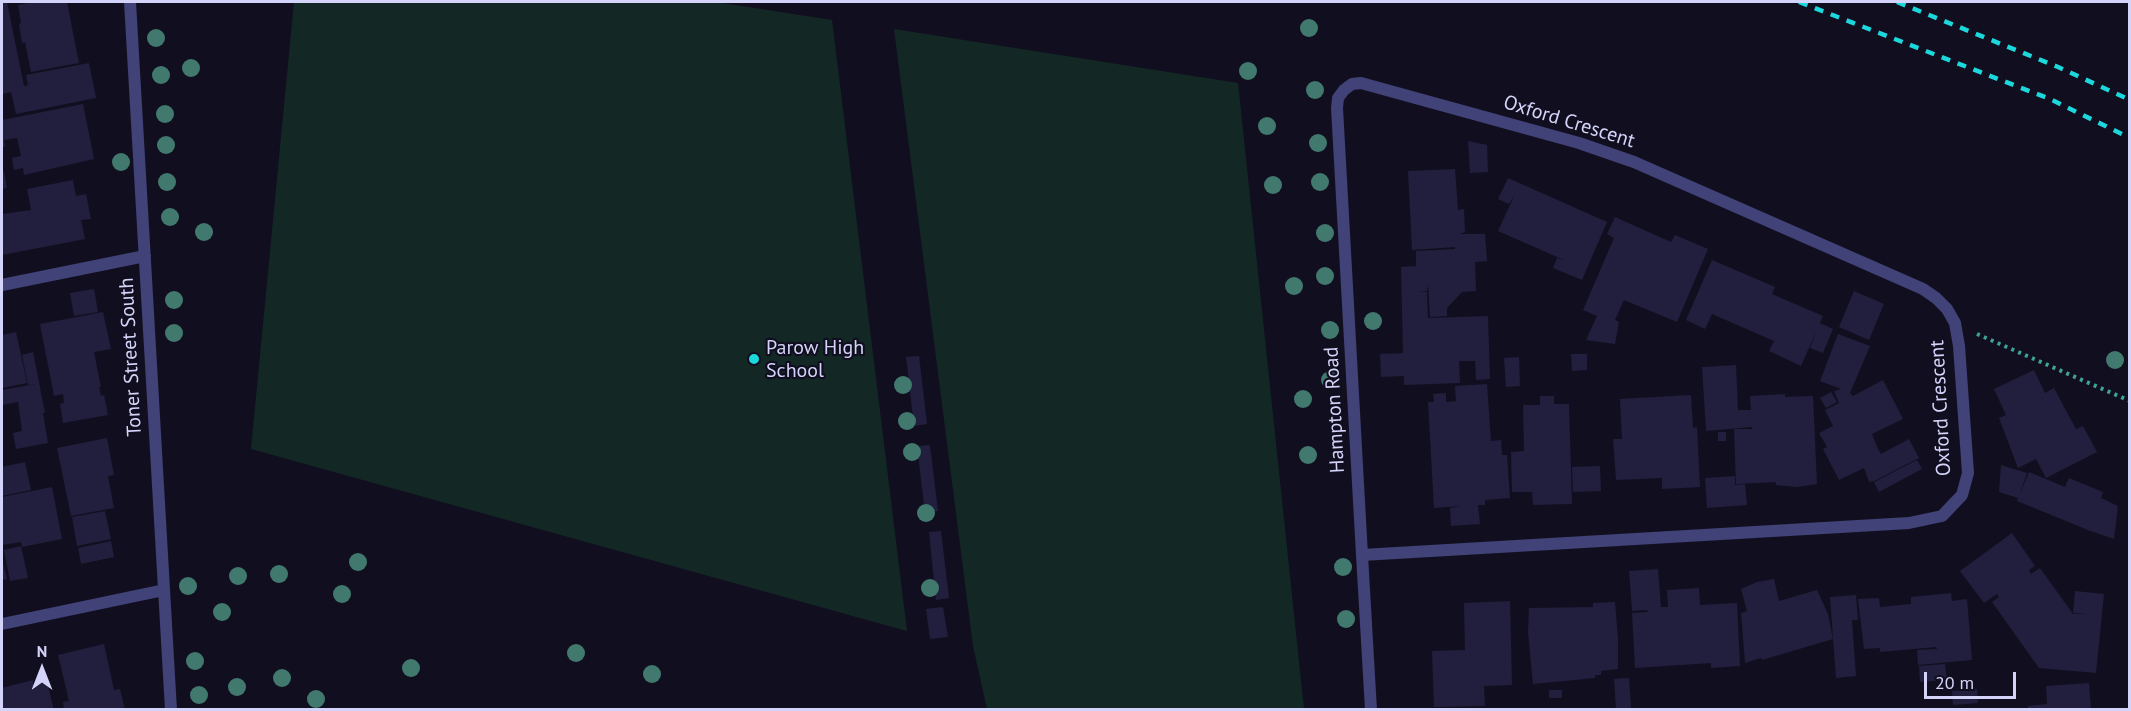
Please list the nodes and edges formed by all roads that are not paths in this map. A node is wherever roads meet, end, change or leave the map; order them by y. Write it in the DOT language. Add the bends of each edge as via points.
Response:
graph roads {
  1 [pos="130,2"];
  2 [pos="1337,108"];
  3 [pos="145,256"];
  4 [pos="2,285"];
  5 [pos="1362,555"];
  6 [pos="164,590"];
  7 [pos="2,624"];
  8 [pos="171,710"];
  9 [pos="1371,710"];
  1 -- 3 [label="street, Toner Street South"];
  2 -- 5 [label="street, Hampton Road"];
  2 -- 5 [label="street, Oxford Crescent" via="1344,90 1362,83 1605,151 1923,289 1947,309 1955,324 1968,474 1962,495 1942,516 1909,523"];
  3 -- 4 [label="street"];
  3 -- 6 [label="street, Toner Street South"];
  5 -- 9 [label="street, Hampton Road"];
  6 -- 7 [label="street"];
  6 -- 8 [label="street, Toner Street South"];
}
